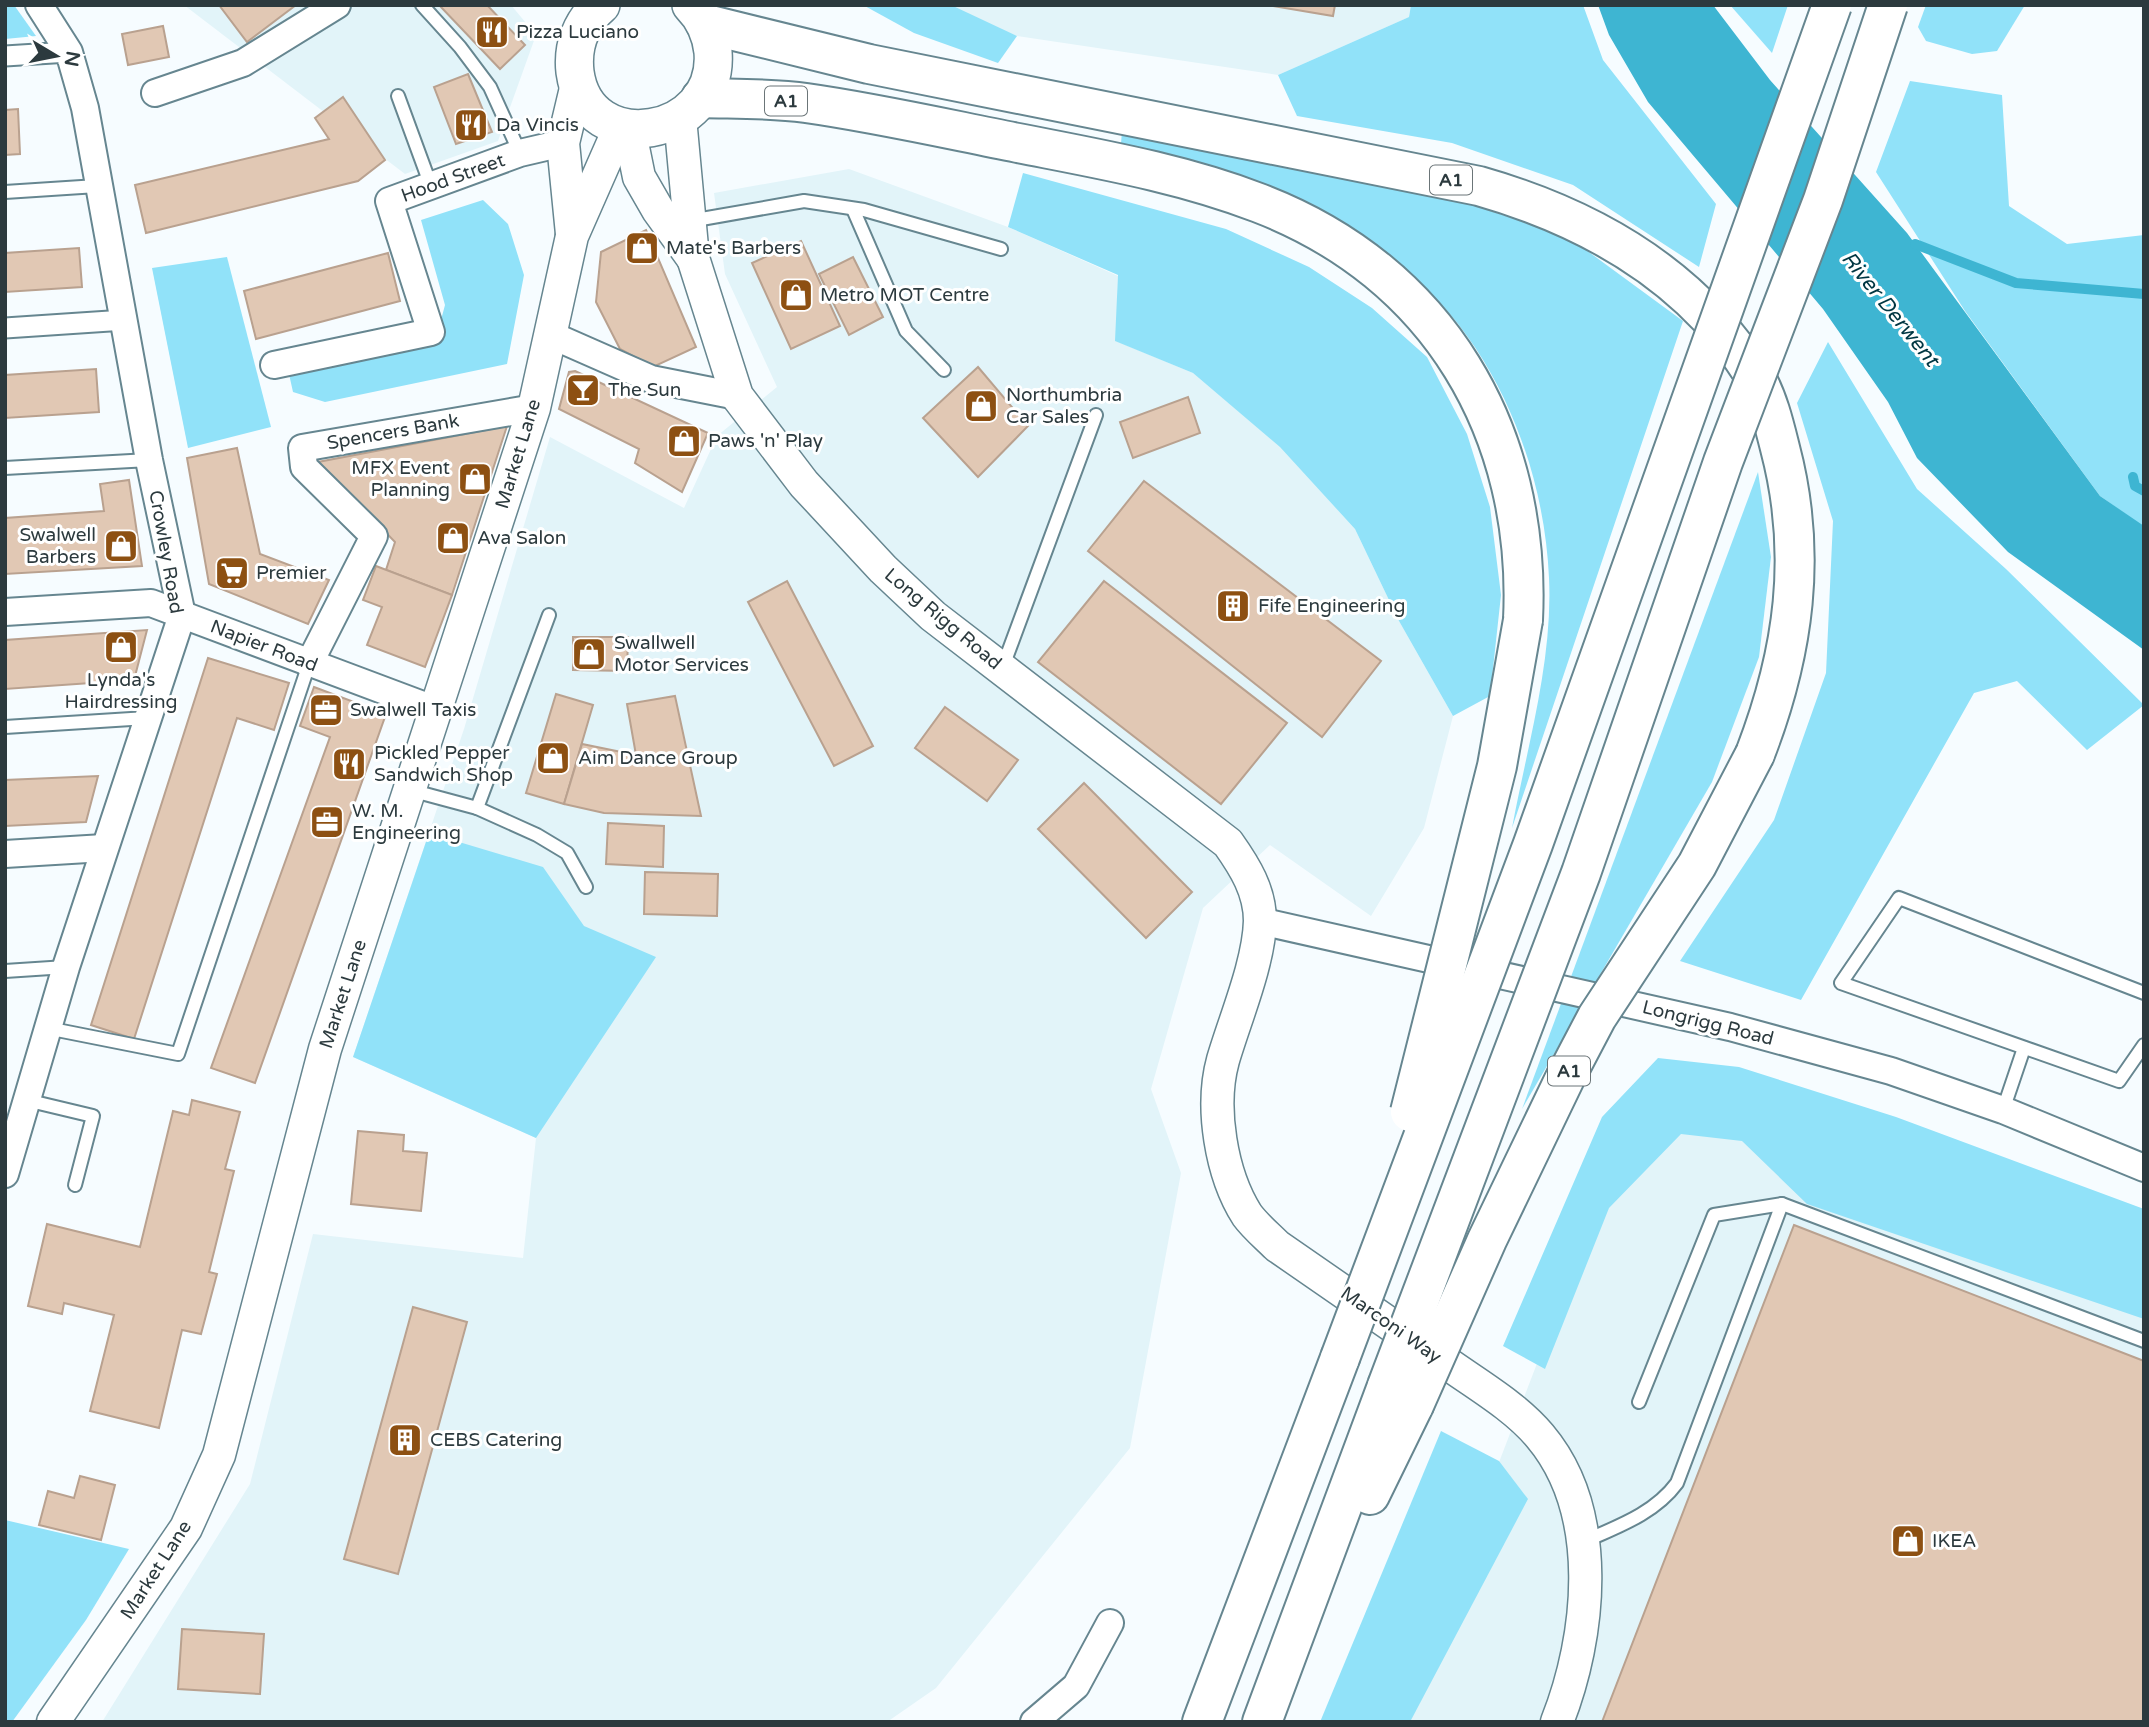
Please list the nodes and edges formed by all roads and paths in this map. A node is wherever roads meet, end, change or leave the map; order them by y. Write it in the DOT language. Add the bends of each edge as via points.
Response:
graph roads {
  1 [pos="39,5"];
  2 [pos="337,5"];
  3 [pos="422,5"];
  4 [pos="1832,5"];
  5 [pos="1888,5"];
  6 [pos="581,15"];
  7 [pos="698,15"];
  8 [pos="69,51"];
  9 [pos="5,56"];
  10 [pos="577,84"];
  11 [pos="155,93"];
  12 [pos="398,96"];
  13 [pos="691,108"];
  14 [pos="624,127"];
  15 [pos="563,143"];
  16 [pos="520,153"];
  17 [pos="97,186"];
  18 [pos="431,186"];
  19 [pos="5,192"];
  20 [pos="853,208"];
  21 [pos="690,221"];
  22 [pos="572,236"];
  23 [pos="1001,249"];
  24 [pos="693,258"];
  25 [pos="125,320"];
  26 [pos="5,328"];
  27 [pos="551,335"];
  28 [pos="274,365"];
  29 [pos="944,370"];
  30 [pos="737,396"];
  31 [pos="534,408"];
  32 [pos="1096,415"];
  33 [pos="149,460"];
  34 [pos="5,468"];
  35 [pos="5,612"];
  36 [pos="182,615"];
  37 [pos="549,615"];
  38 [pos="309,664"];
  39 [pos="1002,670"];
  40 [pos="436,710"];
  41 [pos="147,718"];
  42 [pos="5,727"];
  43 [pos="409,790"];
  44 [pos="477,808"];
  45 [pos="104,848"];
  46 [pos="5,854"];
  47 [pos="586,887"];
  48 [pos="1260,921"];
  49 [pos="66,967"];
  50 [pos="5,971"];
  51 [pos="2144,993"];
  52 [pos="47,1028"];
  53 [pos="2144,1045"];
  54 [pos="2024,1048"];
  55 [pos="25,1100"];
  56 [pos="2003,1110"];
  57 [pos="2144,1168"];
  58 [pos="5,1174"];
  59 [pos="75,1185"];
  60 [pos="1782,1204"];
  61 [pos="1372,1270"];
  62 [pos="2144,1341"];
  63 [pos="1401,1395"];
  64 [pos="1639,1402"];
  65 [pos="1582,1543"];
  66 [pos="1110,1623"];
  67 [pos="53,1722"];
  68 [pos="1034,1722"];
  69 [pos="1202,1722"];
  70 [pos="1262,1722"];
  71 [pos="1557,1722"];
  1 -- 8 [label="street, Crowley Road"];
  2 -- 11 [label="street" via="243,63"];
  3 -- 16 [label="lane" via="490,87"];
  4 -- 61 [label="highway, A1, bridge" via="1533,844"];
  5 -- 63 [label="highway, A1, bridge" via="1823,200 1723,462"];
  6 -- 10 [label="main road" via="575,49"];
  7 -- 13 [label="main road" via="714,62 710,81"];
  7 -- 63 [label="highway, A1, bridge" via="869,64 1479,186 1546,207 1632,250 1680,288 1709,317 1757,380 1771,413 1793,507 1797,587 1777,696 1755,754 1697,864 1597,1017 1487,1240"];
  8 -- 9 [label="street"];
  8 -- 17 [label="street, Crowley Road" via="85,108"];
  10 -- 14 [label="main road" via="598,116"];
  10 -- 15 [label="street, Market Lane"];
  12 -- 18 [label="lane"];
  13 -- 14 [label="main road" via="653,129"];
  13 -- 21 [label="street"];
  13 -- 61 [label="highway, A1, bridge" via="807,103 1165,172 1261,204 1300,222 1374,268 1426,316 1466,373 1499,442 1517,506 1523,544 1523,620 1497,766"];
  14 -- 22 [label="street, Market Lane"];
  14 -- 24 [label="street" via="639,177"];
  15 -- 16 [label="street, Hood Street"];
  15 -- 22 [label="street, Market Lane"];
  16 -- 18 [label="street, Hood Street"];
  17 -- 19 [label="lane"];
  17 -- 25 [label="street, Crowley Road"];
  18 -- 28 [label="street, Hood Street" via="389,201 431,332"];
  20 -- 21 [label="lane" via="804,201"];
  20 -- 23 [label="lane"];
  20 -- 29 [label="lane" via="906,331"];
  21 -- 24 [label="street"];
  22 -- 27 [label="street, Market Lane"];
  24 -- 30 [label="street, Long Rigg Road"];
  25 -- 26 [label="street"];
  25 -- 33 [label="street, Crowley Road"];
  27 -- 30 [label="street" via="652,379"];
  27 -- 31 [label="street, Market Lane"];
  30 -- 39 [label="street, Long Rigg Road" via="804,484 883,569"];
  31 -- 38 [label="street, Spencers Bank" via="302,448 304,467 374,536"];
  31 -- 40 [label="street, Market Lane"];
  32 -- 39 [label="lane"];
  33 -- 34 [label="lane"];
  33 -- 36 [label="street, Crowley Road"];
  35 -- 36 [label="street, Napier Road" via="151,603"];
  36 -- 38 [label="street, Napier Road"];
  36 -- 41 [label="street, Crowley Road"];
  37 -- 44 [label="lane"];
  38 -- 40 [label="street, Napier Road"];
  38 -- 52 [label="lane" via="178,1054"];
  39 -- 48 [label="street, Long Rigg Road" via="1228,843 1246,869"];
  40 -- 43 [label="street, Market Lane"];
  41 -- 42 [label="lane"];
  41 -- 45 [label="street, Crowley Road"];
  43 -- 44 [label="lane"];
  43 -- 67 [label="street, Market Lane" via="325,1049 219,1455 186,1528"];
  44 -- 47 [label="lane" via="567,853"];
  45 -- 46 [label="street"];
  45 -- 49 [label="street, Crowley Road"];
  48 -- 56 [label="street, Longrigg Road" via="1730,1027 1891,1071"];
  48 -- 65 [label="street, Marconi Way" via="1250,972 1222,1063 1219,1091 1227,1165 1248,1217 1277,1246 1501,1401 1540,1436 1559,1464"];
  49 -- 50 [label="lane"];
  49 -- 52 [label="street, Crowley Road"];
  51 -- 54 [label="lane" via="1899,898 1842,983"];
  52 -- 55 [label="street, Crowley Road"];
  53 -- 54 [label="lane" via="2119,1081"];
  54 -- 56 [label="lane"];
  55 -- 58 [label="street, Crowley Road"];
  55 -- 59 [label="lane" via="93,1116"];
  56 -- 57 [label="street, Longrigg Road"];
  60 -- 62 [label="lane"];
  60 -- 64 [label="lane" via="1714,1215"];
  60 -- 65 [label="lane" via="1677,1483 1664,1501"];
  61 -- 69 [label="highway, A1, bridge"];
  63 -- 70 [label="highway, A1"];
  65 -- 71 [label="street, Marconi Way" via="1584,1624 1570,1688"];
  66 -- 68 [label="street" via="1076,1686"];
}
